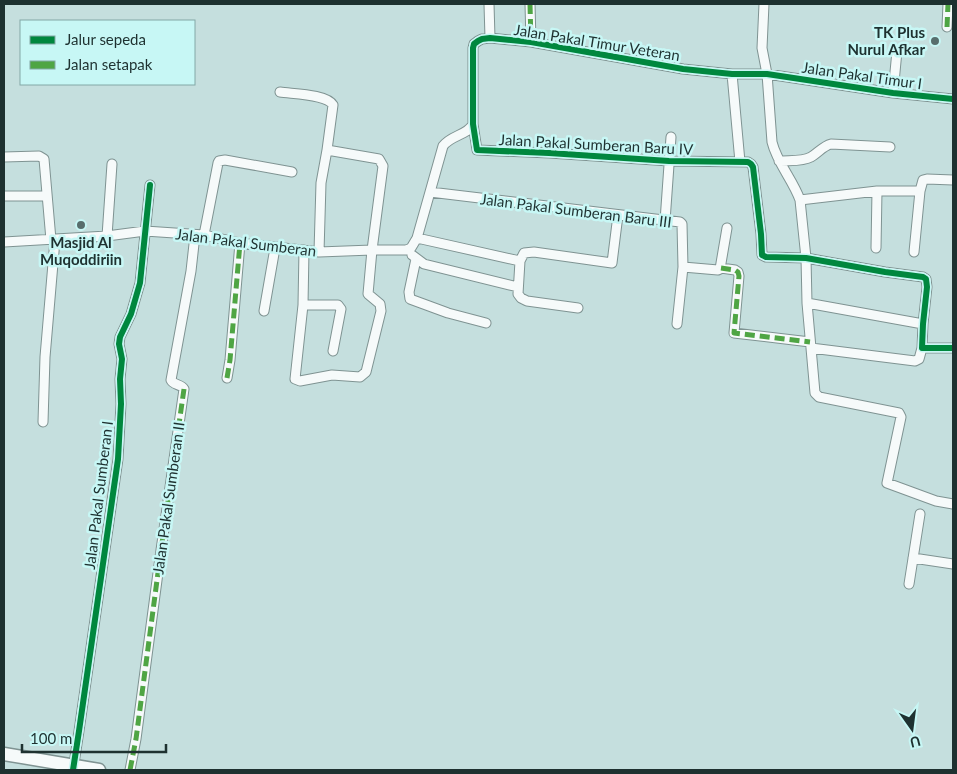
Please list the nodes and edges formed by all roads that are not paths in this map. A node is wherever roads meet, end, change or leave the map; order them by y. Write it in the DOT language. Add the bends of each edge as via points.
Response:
graph roads {
  1 [pos="489,4"];
  2 [pos="530,4"];
  3 [pos="764,4"];
  4 [pos="948,4"];
  5 [pos="947,26"];
  6 [pos="490,38"];
  7 [pos="531,42"];
  8 [pos="897,51"];
  9 [pos="732,74"];
  10 [pos="767,74"];
  11 [pos="280,92"];
  12 [pos="893,93"];
  13 [pos="953,99"];
  14 [pos="473,124"];
  15 [pos="671,137"];
  16 [pos="890,147"];
  17 [pos="327,150"];
  18 [pos="4,157"];
  19 [pos="669,161"];
  20 [pos="779,161"];
  21 [pos="740,162"];
  22 [pos="112,164"];
  23 [pos="292,172"];
  24 [pos="953,180"];
  25 [pos="150,185"];
  26 [pos="877,191"];
  27 [pos="920,191"];
  28 [pos="430,192"];
  29 [pos="4,196"];
  30 [pos="47,196"];
  31 [pos="800,200"];
  32 [pos="618,215"];
  33 [pos="665,221"];
  34 [pos="726,228"];
  35 [pos="145,231"];
  36 [pos="199,235"];
  37 [pos="107,236"];
  38 [pos="417,238"];
  39 [pos="53,240"];
  40 [pos="4,242"];
  41 [pos="240,243"];
  42 [pos="275,248"];
  43 [pos="876,248"];
  44 [pos="304,250"];
  45 [pos="372,250"];
  46 [pos="406,250"];
  47 [pos="320,252"];
  48 [pos="914,252"];
  49 [pos="801,258"];
  50 [pos="416,259"];
  51 [pos="520,261"];
  52 [pos="683,267"];
  53 [pos="721,268"];
  54 [pos="518,287"];
  55 [pos="807,303"];
  56 [pos="303,305"];
  57 [pos="578,308"];
  58 [pos="264,311"];
  59 [pos="486,323"];
  60 [pos="677,324"];
  61 [pos="923,324"];
  62 [pos="808,344"];
  63 [pos="922,348"];
  64 [pos="953,348"];
  65 [pos="333,352"];
  66 [pos="227,378"];
  67 [pos="43,422"];
  68 [pos="953,504"];
  69 [pos="920,514"];
  70 [pos="913,558"];
  71 [pos="953,564"];
  72 [pos="910,584"];
  73 [pos="4,754"];
  74 [pos="74,763"];
  75 [pos="46,766"];
  76 [pos="99,770"];
  77 [pos="130,770"];
  1 -- 6 [label="street"];
  2 -- 7 [label="street"];
  3 -- 10 [label="street" via="762,48"];
  4 -- 5 [label="street"];
  6 -- 7 [label="street, Jalan Pakal Timur Veteran"];
  6 -- 14 [label="street, Jalan Pakal Timur Veteran" via="478,41 473,48"];
  7 -- 9 [label="street, Jalan Pakal Timur Veteran" via="683,69"];
  8 -- 12 [label="street"];
  9 -- 10 [label="street, Jalan Pakal Timur Veteran"];
  9 -- 21 [label="street"];
  10 -- 12 [label="street, Jalan Pakal Timur I"];
  10 -- 20 [label="street" via="772,142"];
  11 -- 17 [label="street" via="316,96 333,103"];
  12 -- 13 [label="street, Jalan Pakal Timur I"];
  14 -- 19 [label="street, Jalan Pakal Sumberan Baru IV" via="478,151 549,152"];
  14 -- 28 [label="street" via="470,130 444,146"];
  15 -- 19 [label="street"];
  16 -- 20 [label="street" via="831,144 810,158"];
  17 -- 45 [label="street" via="378,159 382,163"];
  17 -- 47 [label="street" via="320,183"];
  18 -- 30 [label="street" via="43,157"];
  19 -- 21 [label="street, Jalan Pakal Sumberan Baru IV"];
  19 -- 33 [label="street"];
  20 -- 31 [label="street"];
  21 -- 49 [label="street" via="748,162 753,167 762,255"];
  22 -- 37 [label="street"];
  23 -- 36 [label="street" via="220,160"];
  24 -- 27 [label="street" via="923,180"];
  25 -- 35 [label="street, Jalan Pakal Sumberan I"];
  26 -- 27 [label="street"];
  26 -- 31 [label="street"];
  26 -- 43 [label="street"];
  27 -- 48 [label="street"];
  28 -- 32 [label="street, Jalan Pakal Sumberan Baru III"];
  28 -- 38 [label="street"];
  29 -- 30 [label="street"];
  30 -- 39 [label="street"];
  31 -- 49 [label="street"];
  32 -- 33 [label="street, Jalan Pakal Sumberan Baru III"];
  32 -- 51 [label="street" via="612,263 534,252 524,253"];
  33 -- 52 [label="street, Jalan Pakal Sumberan Baru III" via="681,223"];
  34 -- 53 [label="street"];
  35 -- 36 [label="street, Jalan Pakal Sumberan"];
  35 -- 37 [label="street, Jalan Pakal Sumberan"];
  35 -- 74 [label="street, Jalan Pakal Sumberan I" via="140,283 119,344 122,359 118,459"];
  36 -- 41 [label="street, Jalan Pakal Sumberan"];
  36 -- 77 [label="street, Jalan Pakal Sumberan II" via="171,380 184,389"];
  37 -- 39 [label="street, Jalan Pakal Sumberan"];
  38 -- 46 [label="street"];
  38 -- 51 [label="street"];
  39 -- 40 [label="street, Jalan Pakal Sumberan"];
  39 -- 67 [label="street"];
  41 -- 42 [label="street, Jalan Pakal Sumberan"];
  41 -- 66 [label="street"];
  42 -- 44 [label="street, Jalan Pakal Sumberan"];
  42 -- 58 [label="street"];
  44 -- 47 [label="street, Jalan Pakal Sumberan"];
  44 -- 56 [label="street"];
  45 -- 46 [label="street, Jalan Pakal Sumberan"];
  45 -- 47 [label="street, Jalan Pakal Sumberan"];
  45 -- 56 [label="street" via="368,294 381,308 366,372 360,377 295,379"];
  46 -- 50 [label="street"];
  49 -- 55 [label="street"];
  49 -- 61 [label="street" via="923,277 927,287"];
  50 -- 54 [label="street" via="424,264"];
  50 -- 59 [label="street" via="408,292 410,299"];
  51 -- 54 [label="street"];
  52 -- 53 [label="street"];
  52 -- 60 [label="street, Jalan Pakal Sumberan Baru III"];
  53 -- 62 [label="street" via="736,270 739,276 734,333"];
  54 -- 57 [label="street" via="519,296 527,301"];
  55 -- 61 [label="street"];
  55 -- 62 [label="street"];
  56 -- 65 [label="street" via="340,307"];
  61 -- 63 [label="street"];
  62 -- 63 [label="street" via="916,361"];
  62 -- 68 [label="street" via="815,393 819,397 899,413 901,417 887,483"];
  63 -- 64 [label="street"];
  69 -- 70 [label="street"];
  70 -- 71 [label="street"];
  70 -- 72 [label="street"];
  73 -- 75 [label="main road"];
  74 -- 75 [label="main road"];
  74 -- 76 [label="main road"];
}
